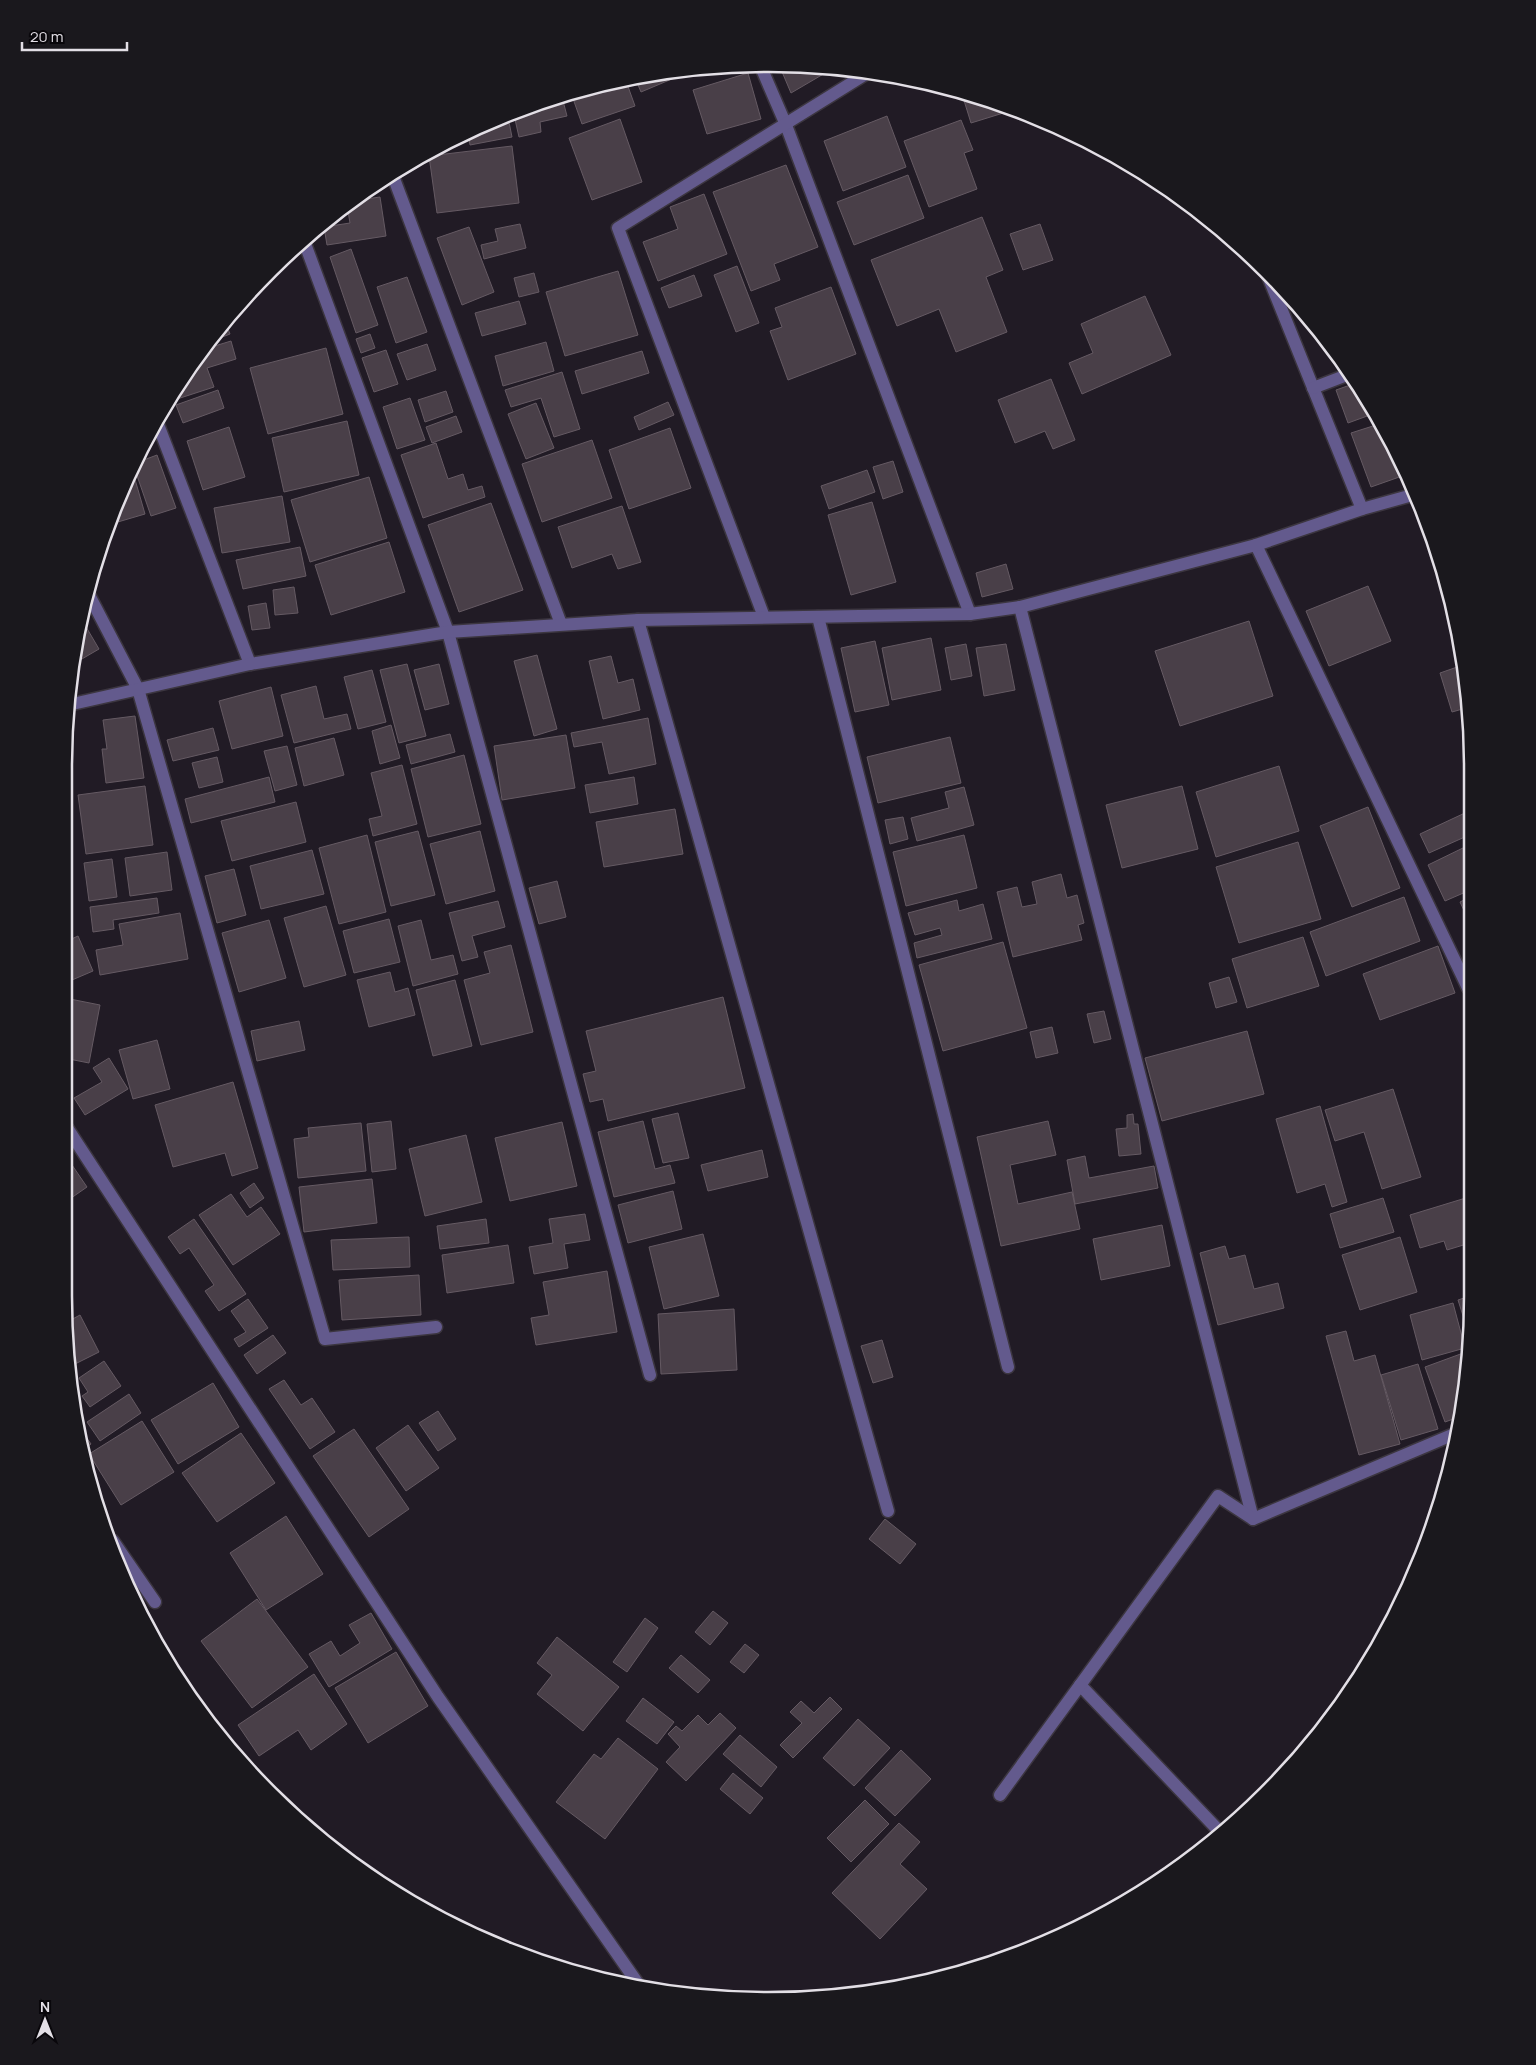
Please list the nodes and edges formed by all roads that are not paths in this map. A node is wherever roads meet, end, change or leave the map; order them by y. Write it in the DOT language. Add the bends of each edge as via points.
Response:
graph roads {
  1 [pos="764,72"];
  2 [pos="859,78"];
  3 [pos="786,125"];
  4 [pos="395,182"];
  5 [pos="307,247"];
  6 [pos="1274,291"];
  7 [pos="1342,377"];
  8 [pos="1313,388"];
  9 [pos="160,431"];
  10 [pos="1408,496"];
  11 [pos="1362,508"];
  12 [pos="1256,545"];
  13 [pos="93,602"];
  14 [pos="1020,607"];
  15 [pos="970,614"];
  16 [pos="818,617"];
  17 [pos="764,618"];
  18 [pos="638,620"];
  19 [pos="561,624"];
  20 [pos="448,632"];
  21 [pos="250,664"];
  22 [pos="138,689"];
  23 [pos="76,703"];
  24 [pos="1464,980"];
  25 [pos="72,1135"];
  26 [pos="436,1326"];
  27 [pos="1008,1367"];
  28 [pos="650,1376"];
  29 [pos="1449,1436"];
  30 [pos="888,1511"];
  31 [pos="1253,1519"];
  32 [pos="121,1553"];
  33 [pos="155,1602"];
  34 [pos="1080,1685"];
  35 [pos="1000,1795"];
  36 [pos="1217,1828"];
  37 [pos="635,1980"];
  1 -- 3 [label="street"];
  2 -- 3 [label="street"];
  3 -- 15 [label="street"];
  3 -- 17 [label="street" via="618,228"];
  4 -- 19 [label="street"];
  5 -- 20 [label="street"];
  6 -- 8 [label="street"];
  7 -- 8 [label="street"];
  8 -- 11 [label="street"];
  9 -- 21 [label="street"];
  10 -- 11 [label="street"];
  11 -- 12 [label="street"];
  12 -- 14 [label="street"];
  12 -- 24 [label="street"];
  13 -- 22 [label="street"];
  14 -- 15 [label="street"];
  14 -- 31 [label="street"];
  15 -- 16 [label="street"];
  16 -- 17 [label="street"];
  16 -- 27 [label="street"];
  17 -- 18 [label="street"];
  18 -- 19 [label="street"];
  18 -- 30 [label="street"];
  19 -- 20 [label="street"];
  20 -- 21 [label="street"];
  20 -- 28 [label="street"];
  21 -- 22 [label="street"];
  22 -- 23 [label="street"];
  22 -- 26 [label="street" via="325,1339"];
  25 -- 37 [label="street" via="438,1697"];
  29 -- 31 [label="street"];
  31 -- 34 [label="street" via="1218,1496"];
  32 -- 33 [label="street"];
  34 -- 35 [label="street"];
  34 -- 36 [label="street"];
}
